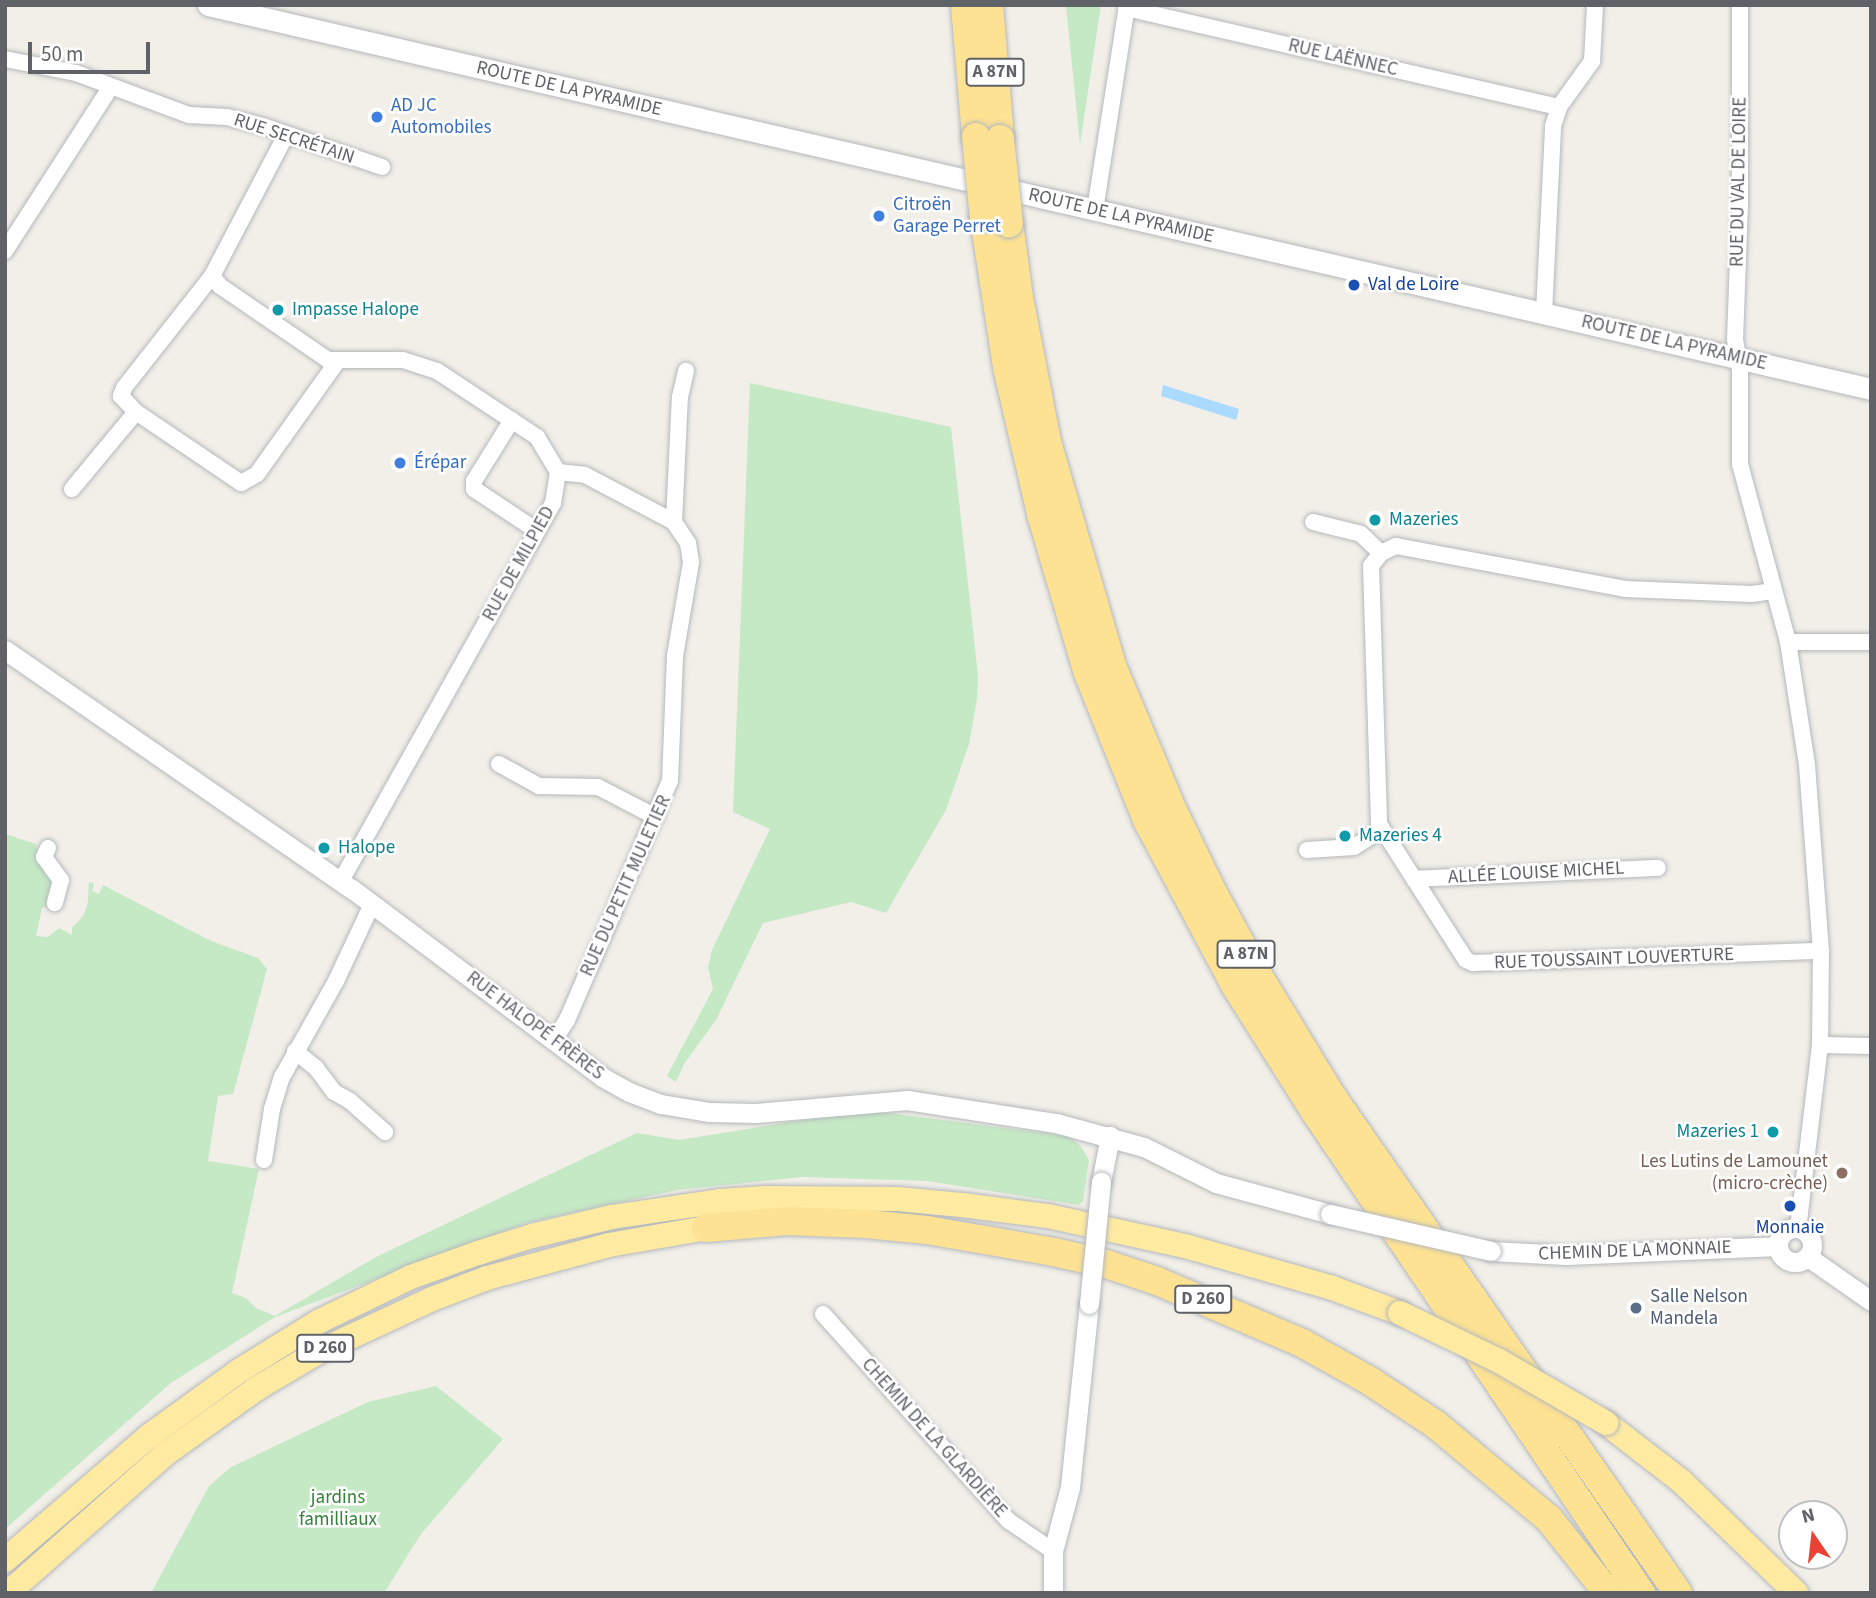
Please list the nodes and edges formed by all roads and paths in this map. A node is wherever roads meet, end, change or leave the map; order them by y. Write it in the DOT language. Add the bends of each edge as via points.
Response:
graph roads {
  1 [pos="208,5"];
  2 [pos="965,5"];
  3 [pos="989,5"];
  4 [pos="1595,5"];
  5 [pos="1740,5"];
  6 [pos="1126,7"];
  7 [pos="244,9"];
  8 [pos="5,59"];
  9 [pos="110,88"];
  10 [pos="1559,107"];
  11 [pos="286,135"];
  12 [pos="988,138"];
  13 [pos="382,167"];
  14 [pos="1095,210"];
  15 [pos="996,221"];
  16 [pos="5,251"];
  17 [pos="212,276"];
  18 [pos="1544,313"];
  19 [pos="1738,359"];
  20 [pos="337,362"];
  21 [pos="687,371"];
  22 [pos="1871,389"];
  23 [pos="136,412"];
  24 [pos="512,420"];
  25 [pos="558,472"];
  26 [pos="72,489"];
  27 [pos="674,522"];
  28 [pos="1313,522"];
  29 [pos="537,531"];
  30 [pos="1381,553"];
  31 [pos="1774,591"];
  32 [pos="1788,642"];
  33 [pos="1871,642"];
  34 [pos="5,650"];
  35 [pos="499,764"];
  36 [pos="656,817"];
  37 [pos="1381,830"];
  38 [pos="48,848"];
  39 [pos="1307,850"];
  40 [pos="1658,868"];
  41 [pos="1414,879"];
  42 [pos="340,881"];
  43 [pos="55,903"];
  44 [pos="372,904"];
  45 [pos="1821,951"];
  46 [pos="554,1040"];
  47 [pos="1820,1045"];
  48 [pos="1871,1046"];
  49 [pos="295,1051"];
  50 [pos="385,1132"];
  51 [pos="1110,1136"];
  52 [pos="264,1160"];
  53 [pos="706,1228"];
  54 [pos="1798,1229"];
  55 [pos="1778,1246"];
  56 [pos="1808,1257"];
  57 [pos="1871,1301"];
  58 [pos="824,1314"];
  59 [pos="1053,1551"];
  60 [pos="5,1560"];
  61 [pos="8,1593"];
  62 [pos="1053,1593"];
  63 [pos="1608,1593"];
  64 [pos="1641,1593"];
  65 [pos="1678,1593"];
  66 [pos="1796,1593"];
  1 -- 7 [label="main road, ROUTE DE LA PYRAMIDE"];
  2 -- 12 [label="highway, A 87N"];
  3 -- 12 [label="highway, A 87N"];
  4 -- 10 [label="street" via="1592,61"];
  5 -- 19 [label="street, RUE DU VAL DE LOIRE"];
  6 -- 10 [label="street, RUE LAËNNEC"];
  6 -- 14 [label="street"];
  7 -- 14 [label="main road, ROUTE DE LA PYRAMIDE"];
  8 -- 9 [label="street, RUE SECRÉTAIN" via="76,73"];
  9 -- 11 [label="street, RUE SECRÉTAIN" via="134,92 188,115 226,117"];
  9 -- 16 [label="street"];
  10 -- 18 [label="street" via="1553,127"];
  11 -- 13 [label="street, RUE SECRÉTAIN"];
  11 -- 17 [label="street"];
  12 -- 15 [label="highway, A 87N, bridge"];
  14 -- 18 [label="main road, ROUTE DE LA PYRAMIDE"];
  15 -- 64 [label="highway, A 87N" via="1007,367 1042,517 1088,673 1147,820 1234,985 1316,1114"];
  15 -- 65 [label="highway, A 87N" via="1024,323 1047,442 1112,666 1213,893 1333,1098"];
  17 -- 20 [label="street" via="318,356"];
  17 -- 23 [label="street" via="121,392 122,401"];
  18 -- 19 [label="main road, ROUTE DE LA PYRAMIDE"];
  19 -- 22 [label="main road, ROUTE DE LA PYRAMIDE"];
  19 -- 31 [label="street, RUE DU VAL DE LOIRE" via="1740,464"];
  20 -- 23 [label="street" via="257,474 246,482 234,481"];
  20 -- 24 [label="street" via="403,360 437,370"];
  21 -- 27 [label="street, RUE DU PETIT MULETIER" via="680,397"];
  23 -- 26 [label="street"];
  24 -- 25 [label="street" via="537,437"];
  24 -- 29 [label="street" via="474,481 474,489"];
  25 -- 27 [label="street" via="585,475"];
  25 -- 29 [label="street, RUE DE MILPIED" via="553,503"];
  27 -- 36 [label="street, RUE DU PETIT MULETIER" via="688,543 691,562 675,656 670,781"];
  28 -- 30 [label="street" via="1361,534"];
  29 -- 42 [label="street, RUE DE MILPIED"];
  30 -- 31 [label="street" via="1396,546 1625,589"];
  30 -- 37 [label="street, RUE TOUSSAINT LOUVERTURE" via="1371,566"];
  31 -- 32 [label="street, RUE DU VAL DE LOIRE"];
  32 -- 33 [label="street"];
  32 -- 45 [label="street, RUE DU VAL DE LOIRE" via="1807,765"];
  34 -- 42 [label="street, RUE HALOPÉ FRÈRES"];
  35 -- 36 [label="street" via="539,786 598,787"];
  36 -- 46 [label="street, RUE DU PETIT MULETIER" via="567,1020"];
  37 -- 39 [label="street" via="1354,847"];
  37 -- 41 [label="street, RUE TOUSSAINT LOUVERTURE"];
  38 -- 43 [label="street" via="44,857 61,880"];
  40 -- 41 [label="street, ALLÉE LOUISE MICHEL"];
  41 -- 45 [label="street, RUE TOUSSAINT LOUVERTURE" via="1464,957 1473,963"];
  42 -- 44 [label="street, RUE HALOPÉ FRÈRES"];
  44 -- 46 [label="street, RUE HALOPÉ FRÈRES"];
  44 -- 49 [label="street" via="336,981"];
  45 -- 47 [label="street, RUE DU VAL DE LOIRE"];
  46 -- 51 [label="street, RUE HALOPÉ FRÈRES" via="618,1086 673,1106 756,1113 907,1100"];
  47 -- 48 [label="street"];
  47 -- 54 [label="street, RUE DU VAL DE LOIRE"];
  49 -- 50 [label="street" via="334,1092"];
  49 -- 52 [label="street" via="272,1109"];
  51 -- 55 [label="street, CHEMIN DE LA MONNAIE, bridge" via="1144,1147 1216,1183 1491,1251 1566,1255"];
  51 -- 59 [label="street, bridge" via="1101,1182 1072,1474"];
  53 -- 61 [label="highway, D 260" via="609,1245 486,1278 318,1352 256,1389 165,1454"];
  53 -- 63 [label="highway, D 260" via="787,1222 927,1230 1054,1252 1157,1280 1302,1343 1435,1424 1549,1519"];
  54 -- 55 [label="street" via="1784,1233"];
  54 -- 56 [label="street" via="1812,1242"];
  55 -- 56 [label="street" via="1787,1260 1798,1262"];
  56 -- 57 [label="street"];
  58 -- 59 [label="street, CHEMIN DE LA GLARDIÈRE" via="1009,1521"];
  59 -- 62 [label="street"];
  60 -- 66 [label="highway, D 260, bridge" via="149,1436 239,1371 320,1321 411,1277 532,1236 612,1217 766,1198 897,1199 1048,1216 1185,1246 1332,1287 1400,1313 1499,1360 1606,1423 1700,1498"];
}
